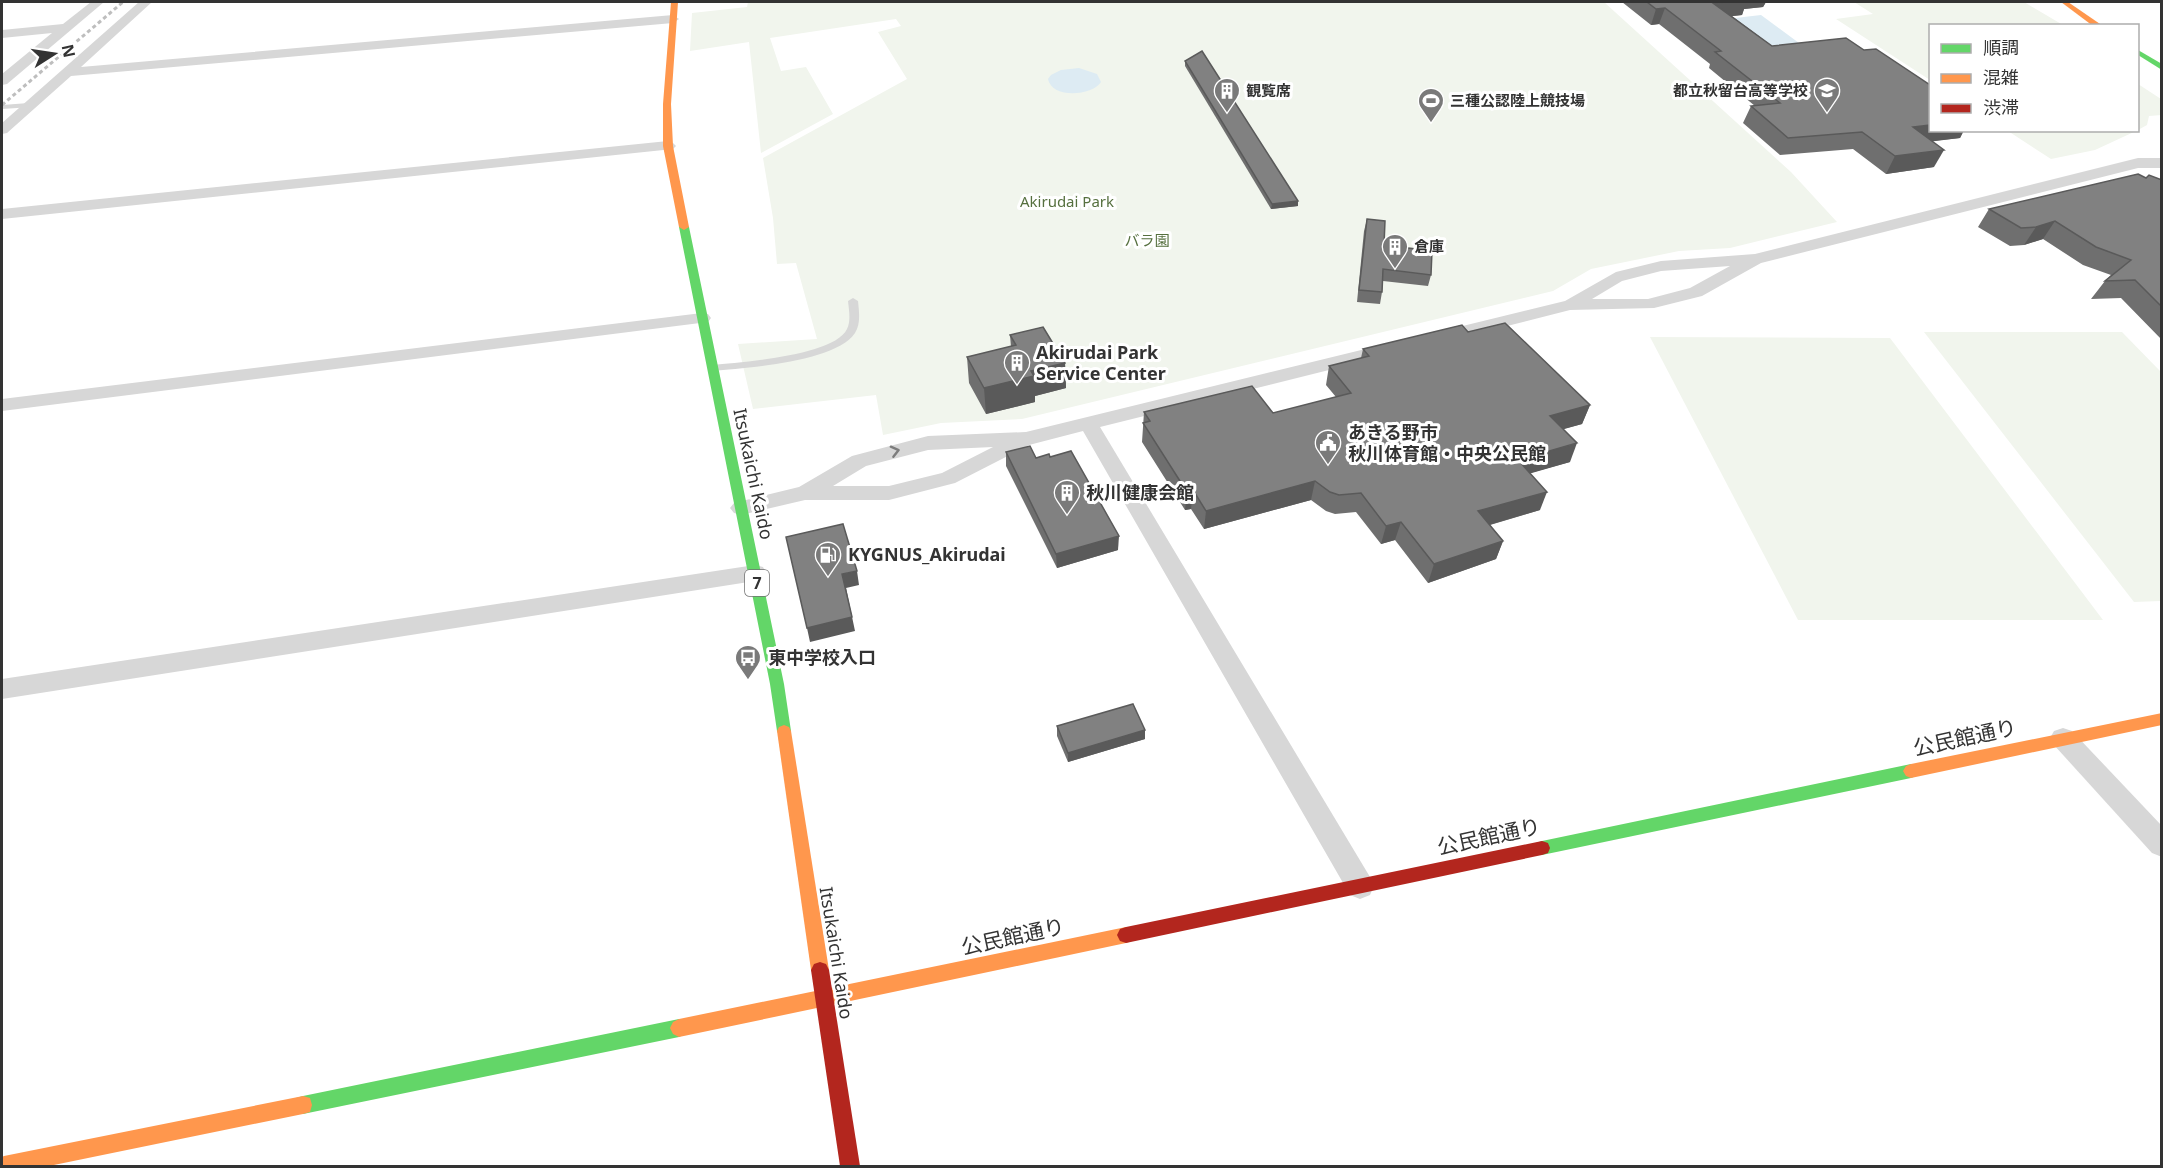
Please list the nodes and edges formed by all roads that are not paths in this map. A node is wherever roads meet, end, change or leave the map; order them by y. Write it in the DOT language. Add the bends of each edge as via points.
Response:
graph roads {
  1 [pos="98,2"];
  2 [pos="146,2"];
  3 [pos="674,2"];
  4 [pos="2064,2"];
  5 [pos="673,19"];
  6 [pos="2096,24"];
  7 [pos="65,28"];
  8 [pos="2,34"];
  9 [pos="2139,53"];
  10 [pos="2162,68"];
  11 [pos="67,72"];
  12 [pos="2,81"];
  13 [pos="29,105"];
  14 [pos="2,107"];
  15 [pos="2,130"];
  16 [pos="668,146"];
  17 [pos="2162,146"];
  18 [pos="2138,163"];
  19 [pos="2162,163"];
  20 [pos="2,214"];
  21 [pos="1755,259"];
  22 [pos="1675,265"];
  23 [pos="1609,281"];
  24 [pos="1706,287"];
  25 [pos="853,301"];
  26 [pos="1634,304"];
  27 [pos="1570,305"];
  28 [pos="702,318"];
  29 [pos="712,369"];
  30 [pos="2,405"];
  31 [pos="1088,423"];
  32 [pos="1026,439"];
  33 [pos="928,443"];
  34 [pos="859,461"];
  35 [pos="948,478"];
  36 [pos="805,493"];
  37 [pos="866,493"];
  38 [pos="741,508"];
  39 [pos="755,573"];
  40 [pos="2,689"];
  41 [pos="2162,719"];
  42 [pos="2063,738"];
  43 [pos="2162,845"];
  44 [pos="1360,886"];
  45 [pos="825,998"];
  46 [pos="4,1167"];
  47 [pos="850,1167"];
  1 -- 7 [label="street"];
  2 -- 11 [label="street"];
  3 -- 5 [label="main road, Itsukaichi Kaido / 7"];
  4 -- 6 [label="main road"];
  5 -- 11 [label="street"];
  5 -- 16 [label="main road, Itsukaichi Kaido / 7"];
  7 -- 8 [label="street"];
  7 -- 12 [label="street"];
  9 -- 10 [label="main road"];
  11 -- 13 [label="street"];
  13 -- 14 [label="lane"];
  13 -- 15 [label="street"];
  16 -- 20 [label="street"];
  16 -- 28 [label="main road, Itsukaichi Kaido / 7"];
  17 -- 18 [label="street"];
  18 -- 19 [label="street"];
  18 -- 21 [label="street"];
  21 -- 22 [label="street"];
  21 -- 24 [label="street"];
  22 -- 23 [label="street"];
  22 -- 24 [label="street" via="1690,270"];
  23 -- 26 [label="street" via="1609,288"];
  23 -- 27 [label="street"];
  24 -- 26 [label="street" via="1648,304"];
  25 -- 29 [label="lane" via="855,321 850,334 840,343 793,357"];
  26 -- 27 [label="street"];
  27 -- 31 [label="street"];
  28 -- 29 [label="main road, Itsukaichi Kaido / 7"];
  28 -- 30 [label="street"];
  29 -- 38 [label="main road, Itsukaichi Kaido / 7"];
  31 -- 32 [label="street"];
  31 -- 44 [label="street"];
  32 -- 33 [label="street"];
  32 -- 35 [label="street"];
  34 -- 33 [label="street, one-way"];
  33 -- 35 [label="street" via="953,448 960,460"];
  34 -- 36 [label="street"];
  34 -- 37 [label="street" via="849,475 852,486"];
  35 -- 37 [label="street" via="889,493"];
  36 -- 37 [label="street"];
  36 -- 38 [label="street"];
  38 -- 39 [label="main road, Itsukaichi Kaido / 7"];
  39 -- 40 [label="street"];
  39 -- 45 [label="main road, Itsukaichi Kaido / 7" via="777,684"];
  41 -- 42 [label="main road, 公民館通り"];
  42 -- 43 [label="street"];
  42 -- 44 [label="main road, 公民館通り"];
  44 -- 45 [label="main road, 公民館通り"];
  45 -- 46 [label="main road, 公民館通り"];
  45 -- 47 [label="main road, Itsukaichi Kaido / 7"];
}
